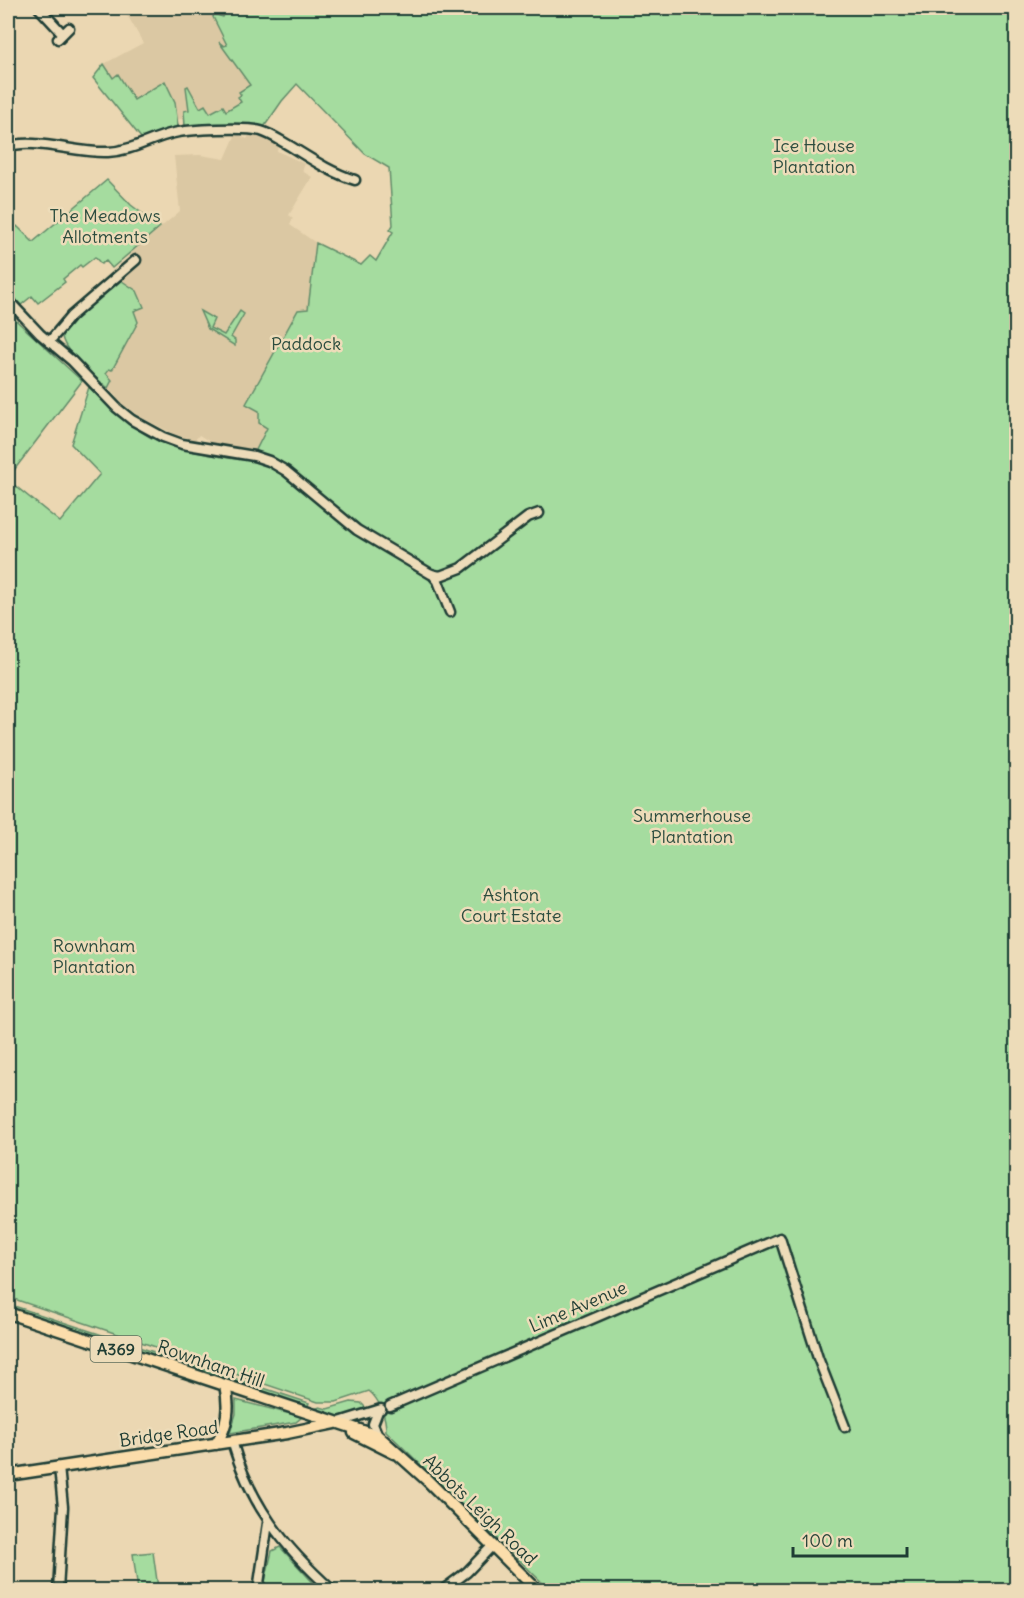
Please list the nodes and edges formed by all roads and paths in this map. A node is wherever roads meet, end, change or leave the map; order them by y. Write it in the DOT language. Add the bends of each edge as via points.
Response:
graph roads {
  1 [pos="39,8"];
  2 [pos="63,34"];
  3 [pos="8,145"];
  4 [pos="355,180"];
  5 [pos="136,260"];
  6 [pos="8,300"];
  7 [pos="49,342"];
  8 [pos="539,513"];
  9 [pos="431,574"];
  10 [pos="450,612"];
  11 [pos="8,1313"];
  12 [pos="225,1385"];
  13 [pos="383,1409"];
  14 [pos="340,1425"];
  15 [pos="845,1427"];
  16 [pos="378,1437"];
  17 [pos="232,1441"];
  18 [pos="216,1444"];
  19 [pos="398,1455"];
  20 [pos="59,1467"];
  21 [pos="8,1475"];
  22 [pos="268,1523"];
  23 [pos="494,1545"];
  24 [pos="58,1590"];
  25 [pos="258,1590"];
  26 [pos="332,1590"];
  27 [pos="443,1590"];
  28 [pos="537,1590"];
  1 -- 2 [label="street"];
  3 -- 4 [label="street" via="101,153 126,150 174,133 252,130 274,137"];
  5 -- 7 [label="street" via="71,316"];
  6 -- 7 [label="street"];
  7 -- 9 [label="street" via="117,408 143,427 182,444 269,461 357,530"];
  8 -- 9 [label="street" via="528,517 461,568 440,576"];
  9 -- 10 [label="street" via="438,581"];
  11 -- 12 [label="main road, Rownham Hill / A369"];
  12 -- 14 [label="main road, Rownham Hill / A369"];
  12 -- 18 [label="main road" via="228,1414"];
  13 -- 14 [label="street, Lime Avenue"];
  13 -- 15 [label="street, Lime Avenue" via="780,1238 818,1358"];
  13 -- 16 [label="street" via="374,1424"];
  14 -- 16 [label="main road, Abbots Leigh Road / A369"];
  14 -- 17 [label="main road, Bridge Road"];
  14 -- 19 [label="main road, Abbots Leigh Road / A369"];
  16 -- 19 [label="main road, Abbots Leigh Road / A369"];
  17 -- 18 [label="main road, Bridge Road"];
  17 -- 22 [label="street" via="238,1463"];
  18 -- 20 [label="main road, Bridge Road"];
  19 -- 23 [label="main road, Abbots Leigh Road / A369"];
  20 -- 21 [label="main road, Bridge Road"];
  20 -- 24 [label="street" via="63,1508"];
  22 -- 25 [label="street"];
  22 -- 26 [label="street" via="301,1563"];
  23 -- 27 [label="street"];
  23 -- 28 [label="main road, Abbots Leigh Road / A369"];
}
